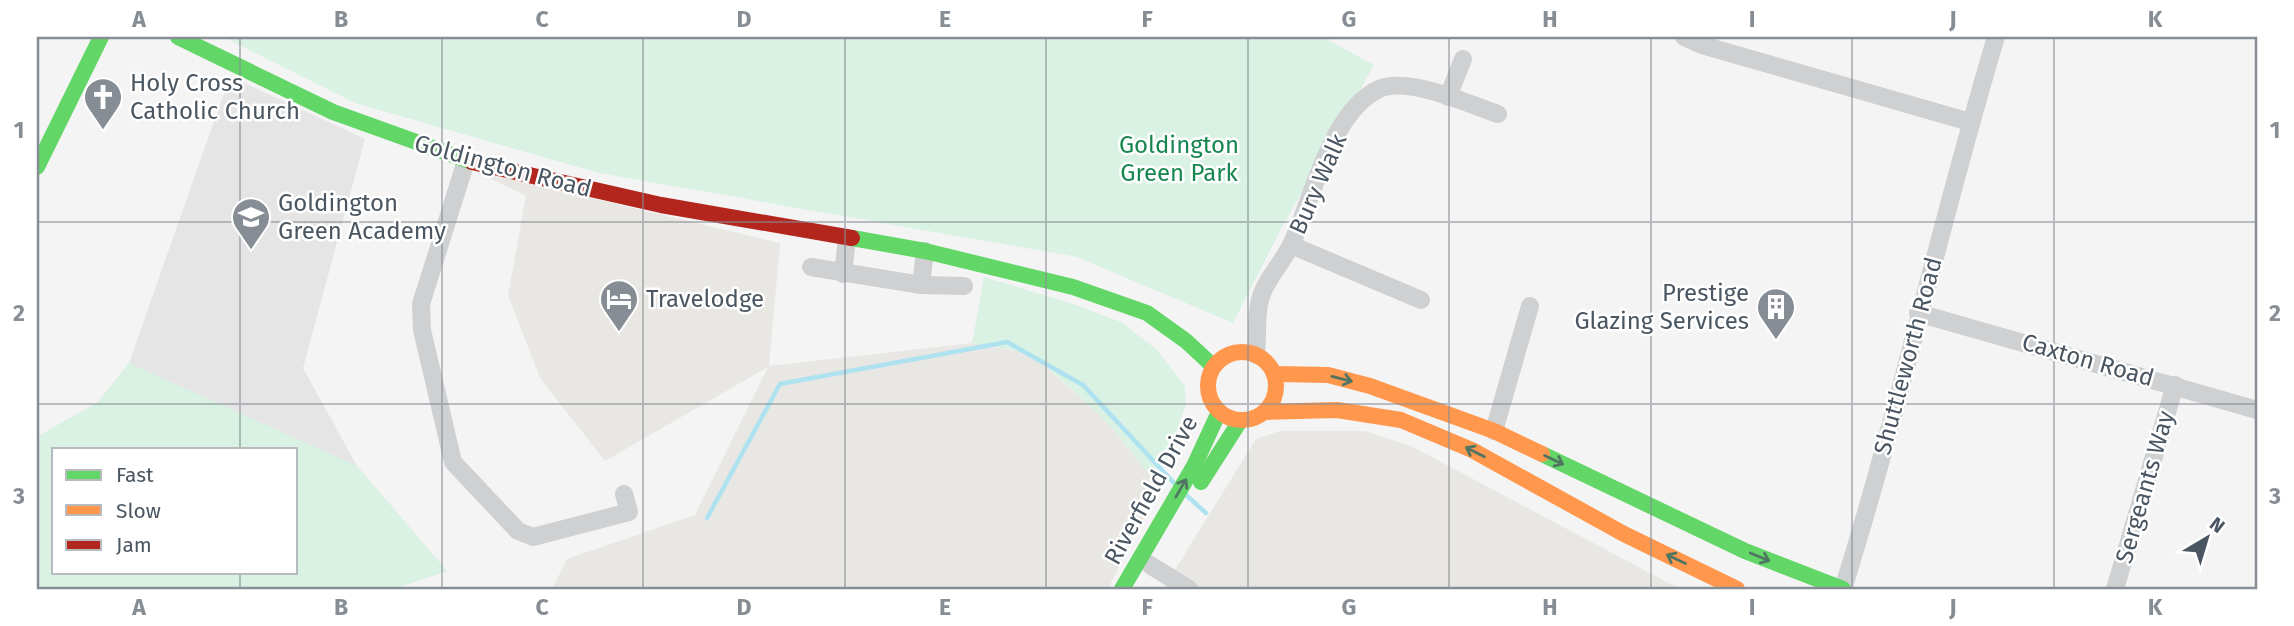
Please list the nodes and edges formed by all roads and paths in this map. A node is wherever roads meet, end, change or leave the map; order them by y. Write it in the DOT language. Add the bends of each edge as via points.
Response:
graph roads {
  1 [pos="101,37"];
  2 [pos="178,37"];
  3 [pos="1684,37"];
  4 [pos="1996,37"];
  5 [pos="1463,59"];
  6 [pos="1448,97"];
  7 [pos="1498,114"];
  8 [pos="1970,122"];
  9 [pos="466,161"];
  10 [pos="37,167"];
  11 [pos="847,238"];
  12 [pos="1291,245"];
  13 [pos="925,251"];
  14 [pos="811,267"];
  15 [pos="843,274"];
  16 [pos="921,285"];
  17 [pos="964,286"];
  18 [pos="1421,300"];
  19 [pos="1530,306"];
  20 [pos="1918,313"];
  21 [pos="1256,355"];
  22 [pos="1213,366"];
  23 [pos="1275,373"];
  24 [pos="2175,385"];
  25 [pos="2257,410"];
  26 [pos="1219,412"];
  27 [pos="1265,412"];
  28 [pos="1240,421"];
  29 [pos="1494,431"];
  30 [pos="1200,469"];
  31 [pos="624,494"];
  32 [pos="1150,565"];
  33 [pos="1122,589"];
  34 [pos="1136,589"];
  35 [pos="1189,589"];
  36 [pos="1737,589"];
  37 [pos="1843,589"];
  38 [pos="2115,589"];
  1 -- 10 [label="main road"];
  2 -- 9 [label="main road, Goldington Road" via="333,112"];
  3 -- 8 [label="street"];
  4 -- 8 [label="street, Shuttleworth Road"];
  5 -- 6 [label="street"];
  6 -- 7 [label="street, Bury Walk"];
  6 -- 12 [label="street, Bury Walk" via="1399,85 1379,89 1358,106 1316,180"];
  8 -- 20 [label="street, Shuttleworth Road"];
  9 -- 11 [label="main road, Goldington Road" via="634,199"];
  9 -- 31 [label="street" via="421,304 422,330 453,462 517,531 533,537 629,512"];
  11 -- 13 [label="main road, Goldington Road"];
  11 -- 15 [label="street"];
  12 -- 18 [label="street"];
  12 -- 21 [label="street, Bury Walk" via="1263,292"];
  13 -- 16 [label="street"];
  13 -- 22 [label="main road, Goldington Road" via="1073,287 1147,313"];
  14 -- 15 [label="street"];
  15 -- 16 [label="street"];
  16 -- 17 [label="street"];
  19 -- 29 [label="street"];
  20 -- 24 [label="street, Caxton Road"];
  20 -- 37 [label="street, Shuttleworth Road" via="1896,409"];
  21 -- 22 [label="main road" via="1230,353"];
  21 -- 23 [label="main road"];
  22 -- 26 [label="main road" via="1209,398"];
  23 -- 27 [label="main road" via="1277,388"];
  23 -- 29 [label="main road, one-way" via="1328,375 1370,386"];
  24 -- 25 [label="street, Caxton Road"];
  24 -- 38 [label="street, Sergeants Way"];
  26 -- 28 [label="main road"];
  26 -- 30 [label="main road, Riverfield Drive"];
  27 -- 28 [label="main road"];
  36 -- 27 [label="main road, one-way" via="1624,534 1472,450 1401,420 1338,410"];
  28 -- 30 [label="main road, Riverfield Drive" via="1228,444"];
  29 -- 37 [label="main road, one-way" via="1745,551"];
  30 -- 32 [label="main road, Riverfield Drive"];
  33 -- 30 [label="main road, Riverfield Drive, one-way"];
  32 -- 34 [label="main road, Riverfield Drive"];
  32 -- 35 [label="street"];
}
